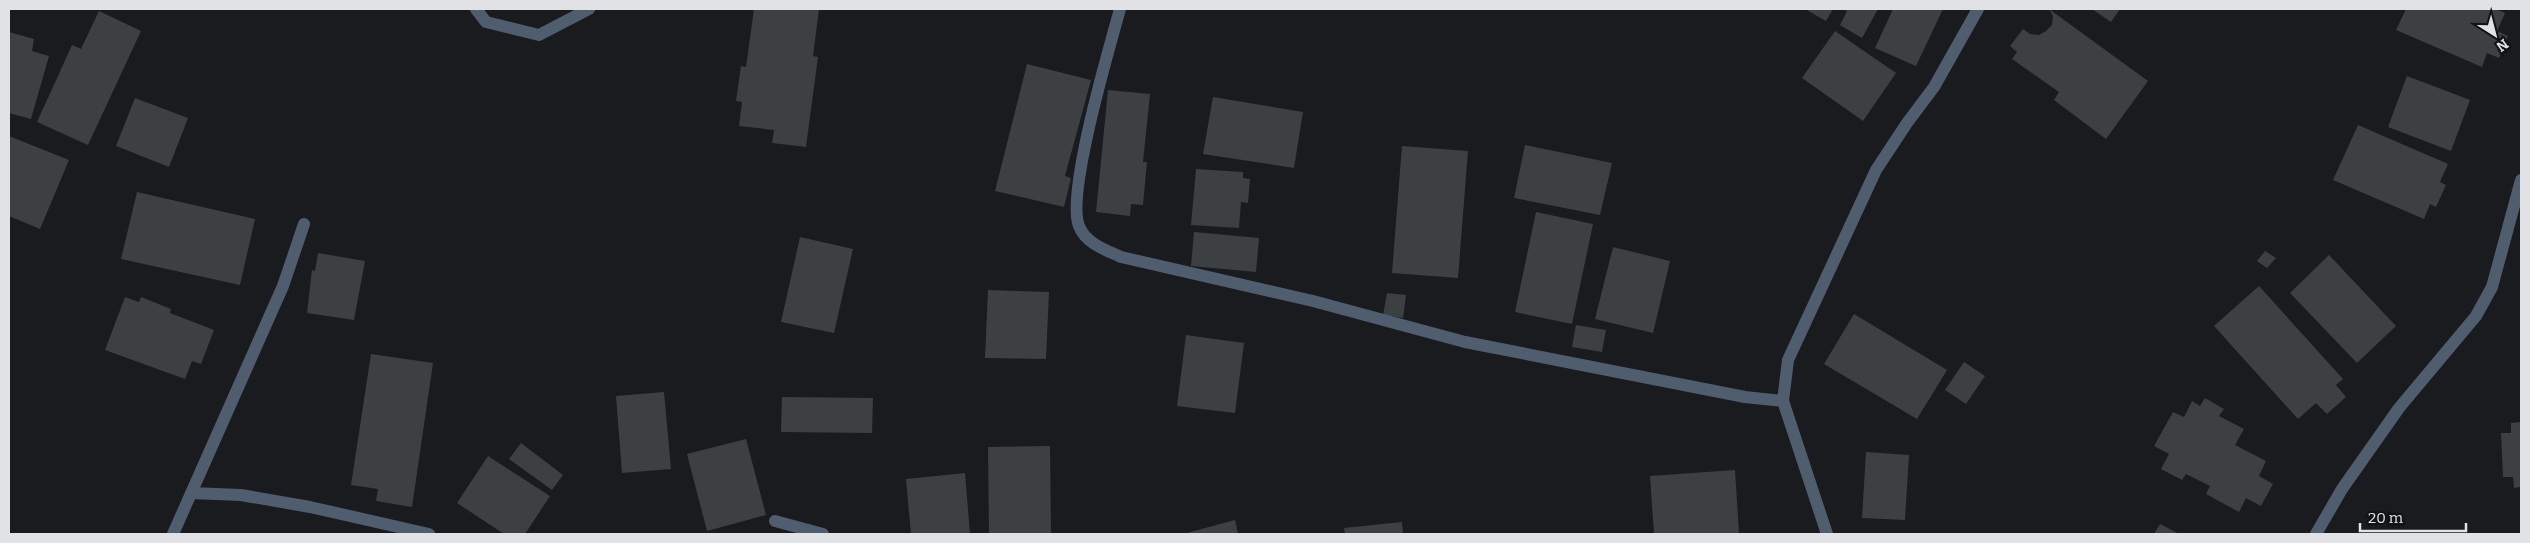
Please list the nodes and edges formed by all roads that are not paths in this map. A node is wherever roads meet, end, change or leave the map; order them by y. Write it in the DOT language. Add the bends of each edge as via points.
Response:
graph roads {
  1 [pos="476,9"];
  2 [pos="589,9"];
  3 [pos="1120,9"];
  4 [pos="1978,9"];
  5 [pos="2521,180"];
  6 [pos="304,224"];
  7 [pos="1784,401"];
  8 [pos="191,493"];
  9 [pos="775,520"];
  10 [pos="172,534"];
  11 [pos="429,534"];
  12 [pos="824,534"];
  13 [pos="1827,534"];
  14 [pos="2316,534"];
  1 -- 2 [label="street" via="486,22 539,34"];
  3 -- 7 [label="street" via="1091,119 1076,202 1079,227 1094,244 1121,257 1313,301 1465,342 1745,397"];
  4 -- 7 [label="street" via="1934,87 1876,170 1788,360"];
  5 -- 14 [label="street" via="2492,287 2476,316 2399,408 2342,488"];
  6 -- 8 [label="street" via="283,286"];
  7 -- 13 [label="street"];
  8 -- 10 [label="street"];
  8 -- 11 [label="street" via="241,495 300,505"];
  9 -- 12 [label="street"];
}
